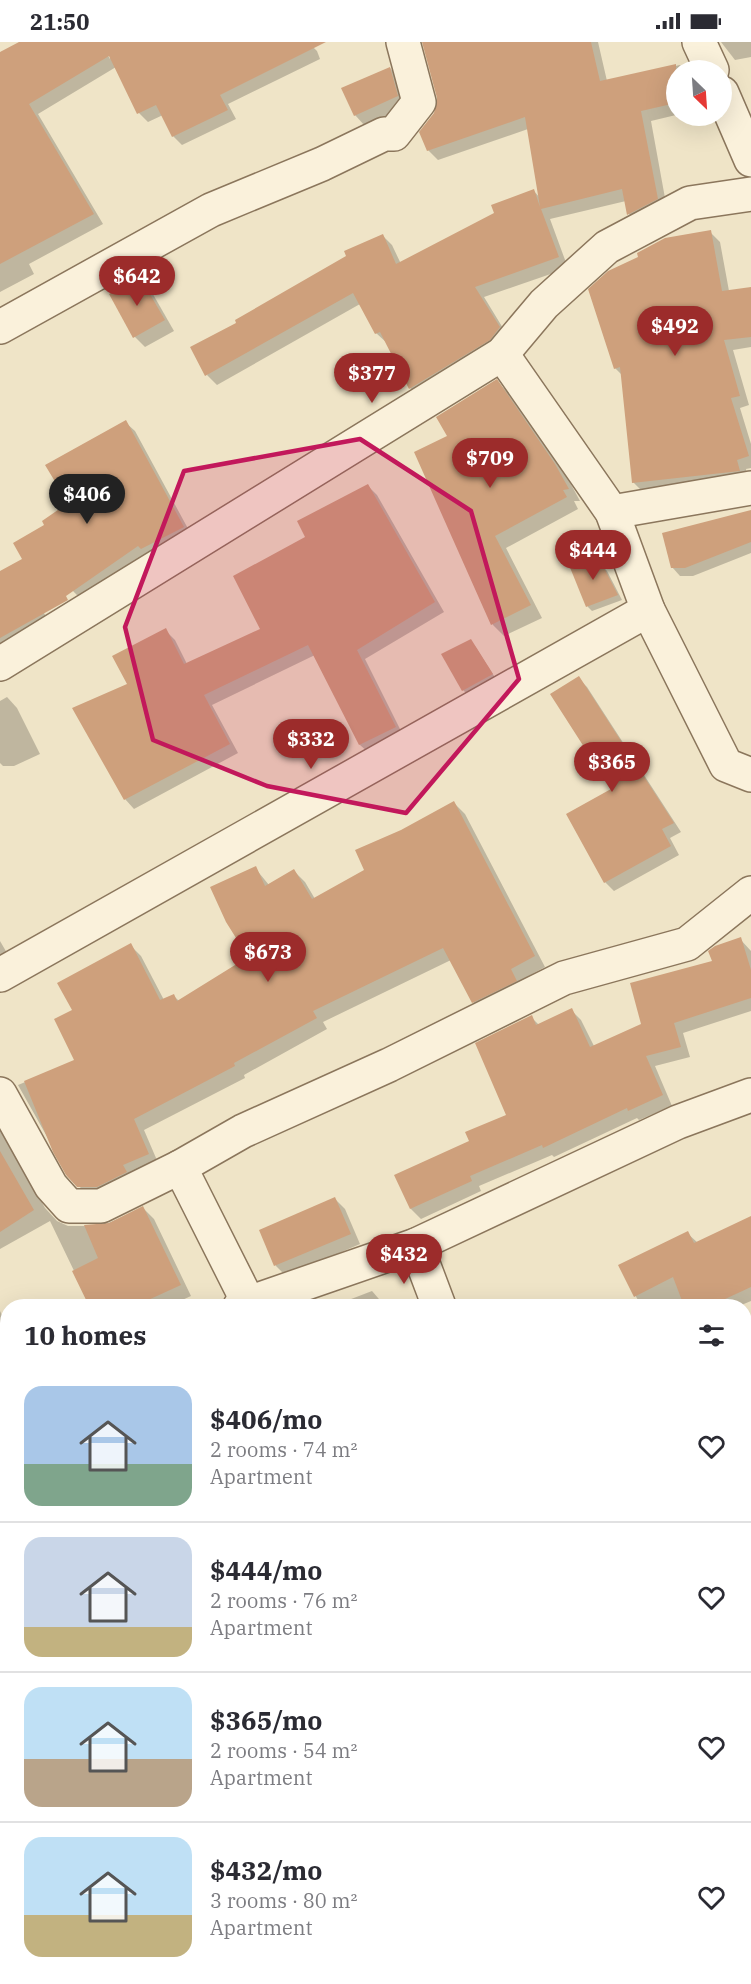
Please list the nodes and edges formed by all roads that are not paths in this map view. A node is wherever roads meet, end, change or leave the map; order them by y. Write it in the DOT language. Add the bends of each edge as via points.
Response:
graph roads {
  1 [pos="403,42"];
  2 [pos="699,42"];
  3 [pos="707,60"];
  4 [pos="732,116"];
  5 [pos="751,160"];
  6 [pos="751,194"];
  7 [pos="0,327"];
  8 [pos="502,354"];
  9 [pos="751,488"];
  10 [pos="612,513"];
  11 [pos="648,610"];
  12 [pos="0,664"];
  13 [pos="750,779"];
  14 [pos="751,893"];
  15 [pos="0,975"];
  16 [pos="0,1094"];
  17 [pos="751,1095"];
  18 [pos="180,1167"];
  19 [pos="416,1245"];
  20 [pos="242,1299"];
  21 [pos="259,1299"];
  22 [pos="436,1299"];
  1 -- 7 [label="street" via="419,102 394,134 384,134 211,210"];
  2 -- 3 [label="street"];
  4 -- 5 [label="street"];
  6 -- 8 [label="street" via="690,203 607,247 544,304"];
  8 -- 10 [label="street"];
  8 -- 12 [label="street"];
  9 -- 10 [label="street"];
  10 -- 11 [label="street"];
  11 -- 13 [label="street" via="726,765"];
  11 -- 15 [label="street"];
  14 -- 18 [label="street" via="687,944 564,978 389,1065 243,1131"];
  16 -- 18 [label="street" via="51,1186 69,1206 101,1206"];
  17 -- 19 [label="street" via="678,1122"];
  18 -- 20 [label="street"];
  19 -- 21 [label="street"];
  19 -- 22 [label="street"];
}
